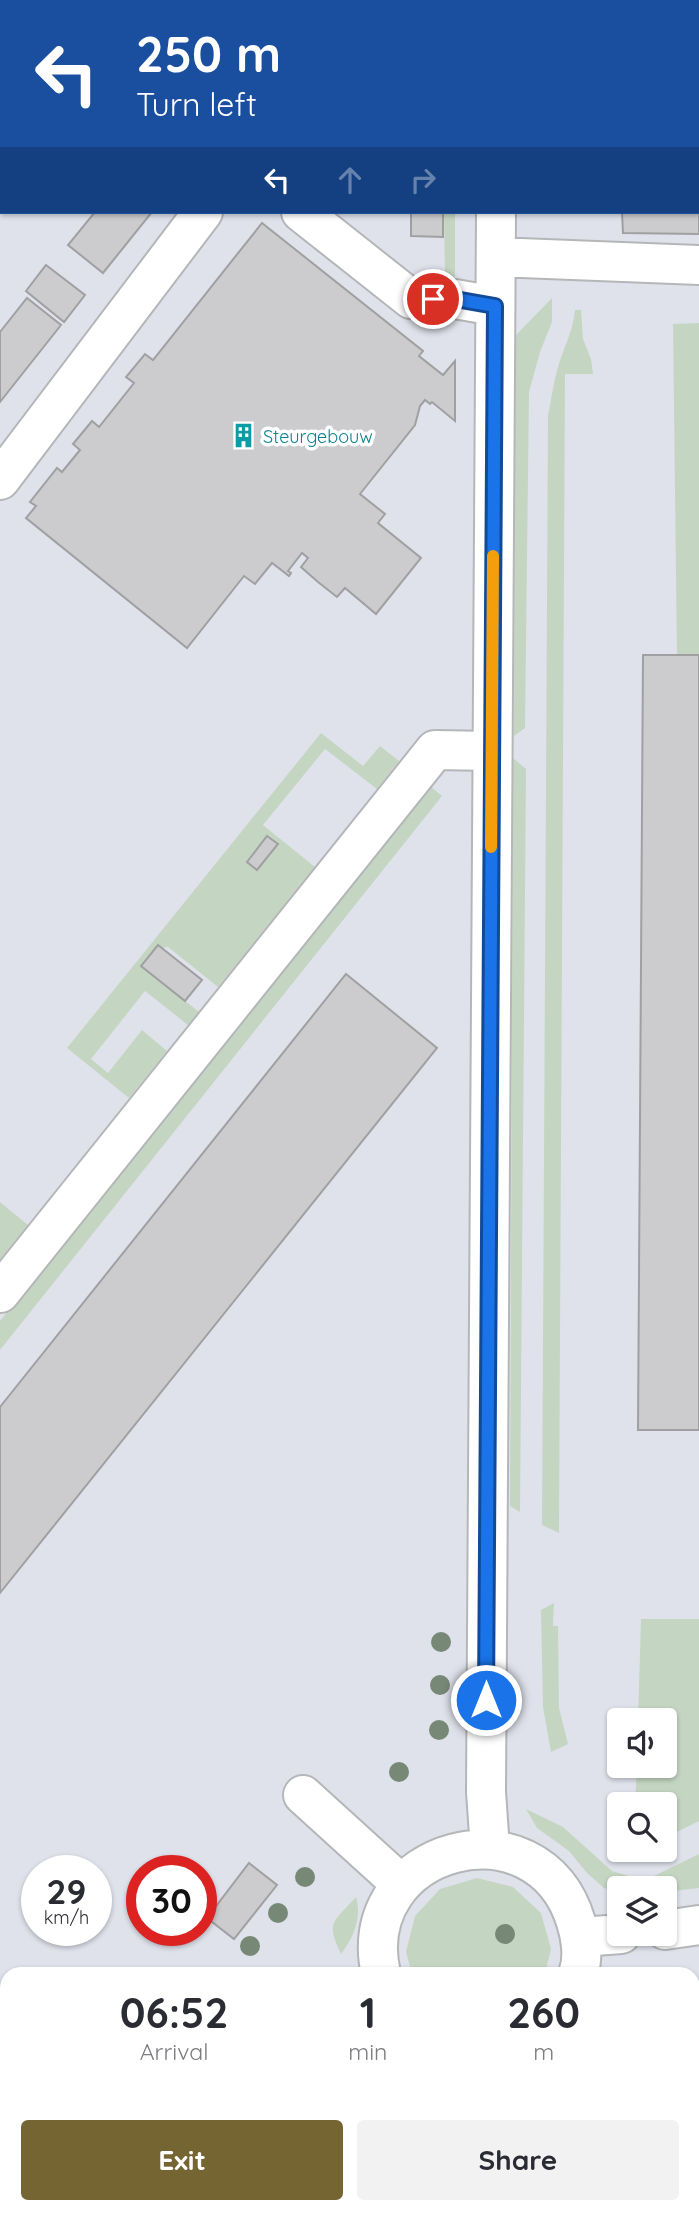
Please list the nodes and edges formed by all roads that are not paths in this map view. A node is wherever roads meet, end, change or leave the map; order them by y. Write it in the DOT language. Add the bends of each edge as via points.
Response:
graph roads {
  1 [pos="201,214"];
  2 [pos="304,214"];
  3 [pos="496,214"];
  4 [pos="496,257"];
  5 [pos="699,265"];
  6 [pos="495,306"];
  7 [pos="0,480"];
  8 [pos="492,751"];
  9 [pos="0,1293"];
  10 [pos="303,1795"];
  11 [pos="490,1849"];
  12 [pos="401,1884"];
  13 [pos="699,1925"];
  14 [pos="677,1928"];
  15 [pos="607,1935"];
  16 [pos="581,1937"];
  17 [pos="370,1967"];
  18 [pos="579,1967"];
  1 -- 7 [label="street"];
  2 -- 6 [label="street" via="411,299 455,299"];
  3 -- 4 [label="street"];
  4 -- 5 [label="street"];
  4 -- 6 [label="street"];
  6 -- 8 [label="street"];
  8 -- 9 [label="street" via="435,750"];
  8 -- 11 [label="street" via="486,1756"];
  10 -- 12 [label="street"];
  11 -- 12 [label="street" via="460,1850 432,1860"];
  11 -- 16 [label="street" via="523,1858 551,1877 571,1904"];
  12 -- 17 [label="street" via="379,1930"];
  13 -- 14 [label="street"];
  15 -- 16 [label="street"];
  16 -- 18 [label="street"];
}
